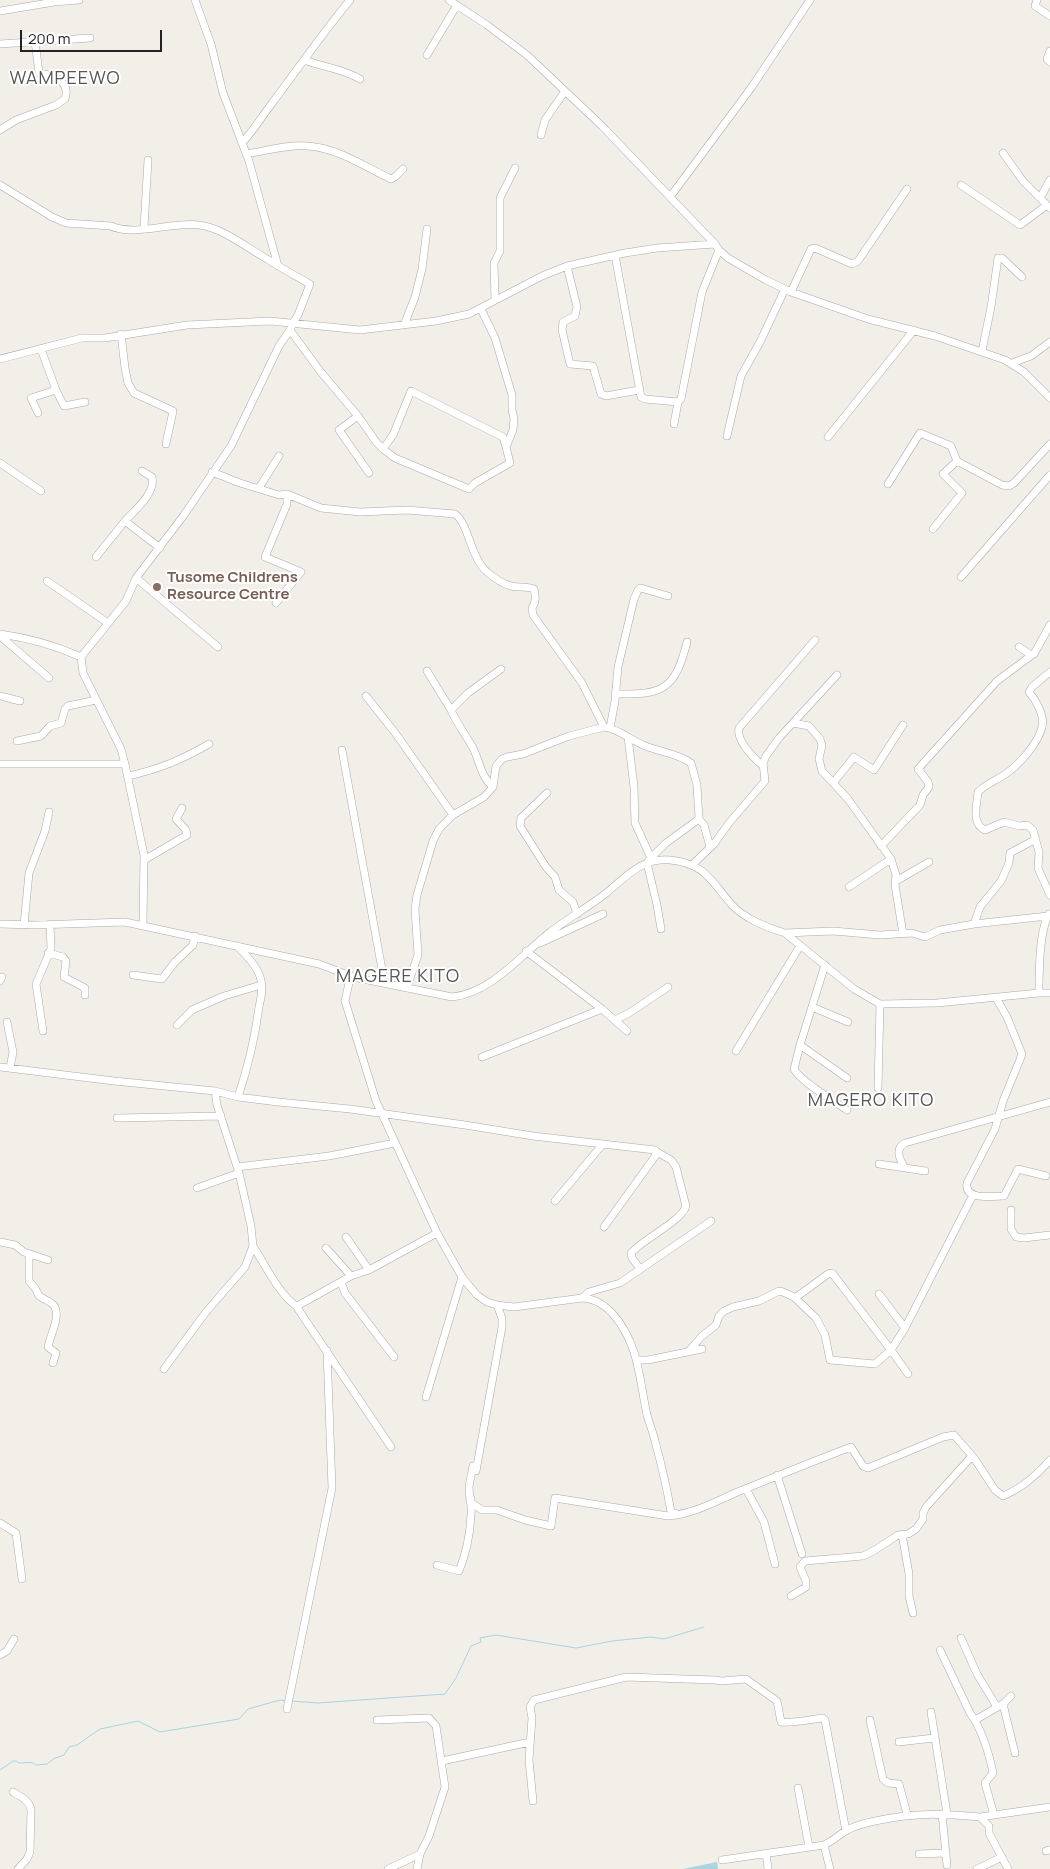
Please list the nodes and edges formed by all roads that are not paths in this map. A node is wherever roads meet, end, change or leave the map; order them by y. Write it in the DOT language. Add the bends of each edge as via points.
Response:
graph roads {
  1 [pos="79,0"];
  2 [pos="195,0"];
  3 [pos="350,0"];
  4 [pos="450,0"];
  5 [pos="810,0"];
  6 [pos="1037,0"];
  7 [pos="54,1"];
  8 [pos="457,5"];
  9 [pos="0,11"];
  10 [pos="1050,16"];
  11 [pos="90,38"];
  12 [pos="35,41"];
  13 [pos="0,44"];
  14 [pos="1050,51"];
  15 [pos="427,55"];
  16 [pos="304,60"];
  17 [pos="1048,65"];
  18 [pos="360,79"];
  19 [pos="565,92"];
  20 [pos="0,130"];
  21 [pos="541,135"];
  22 [pos="242,143"];
  23 [pos="1003,153"];
  24 [pos="246,154"];
  25 [pos="148,160"];
  26 [pos="515,168"];
  27 [pos="403,169"];
  28 [pos="1050,180"];
  29 [pos="0,185"];
  30 [pos="961,185"];
  31 [pos="907,189"];
  32 [pos="670,196"];
  33 [pos="1040,198"];
  34 [pos="1049,207"];
  35 [pos="144,228"];
  36 [pos="426,229"];
  37 [pos="717,247"];
  38 [pos="615,255"];
  39 [pos="278,266"];
  40 [pos="568,266"];
  41 [pos="1022,277"];
  42 [pos="788,291"];
  43 [pos="495,300"];
  44 [pos="481,309"];
  45 [pos="293,323"];
  46 [pos="404,325"];
  47 [pos="290,330"];
  48 [pos="914,330"];
  49 [pos="121,334"];
  50 [pos="1050,342"];
  51 [pos="41,349"];
  52 [pos="982,351"];
  53 [pos="0,359"];
  54 [pos="1012,363"];
  55 [pos="56,390"];
  56 [pos="639,390"];
  57 [pos="1050,398"];
  58 [pos="85,402"];
  59 [pos="678,402"];
  60 [pos="38,413"];
  61 [pos="358,416"];
  62 [pos="674,424"];
  63 [pos="727,436"];
  64 [pos="828,437"];
  65 [pos="166,444"];
  66 [pos="1050,444"];
  67 [pos="506,447"];
  68 [pos="383,449"];
  69 [pos="279,456"];
  70 [pos="957,461"];
  71 [pos="0,464"];
  72 [pos="142,471"];
  73 [pos="212,472"];
  74 [pos="369,473"];
  75 [pos="1050,475"];
  76 [pos="888,484"];
  77 [pos="259,488"];
  78 [pos="41,491"];
  79 [pos="287,494"];
  80 [pos="125,521"];
  81 [pos="933,529"];
  82 [pos="160,548"];
  83 [pos="96,557"];
  84 [pos="961,577"];
  85 [pos="136,578"];
  86 [pos="47,581"];
  87 [pos="668,596"];
  88 [pos="276,603"];
  89 [pos="108,623"];
  90 [pos="1050,625"];
  91 [pos="0,635"];
  92 [pos="815,640"];
  93 [pos="688,642"];
  94 [pos="1019,646"];
  95 [pos="218,647"];
  96 [pos="1032,655"];
  97 [pos="81,657"];
  98 [pos="501,669"];
  99 [pos="427,671"];
  100 [pos="1050,672"];
  101 [pos="837,675"];
  102 [pos="49,678"];
  103 [pos="615,694"];
  104 [pos="0,696"];
  105 [pos="366,696"];
  106 [pos="96,700"];
  107 [pos="20,701"];
  108 [pos="451,710"];
  109 [pos="801,714"];
  110 [pos="793,723"];
  111 [pos="903,725"];
  112 [pos="809,726"];
  113 [pos="607,728"];
  114 [pos="628,737"];
  115 [pos="17,741"];
  116 [pos="209,744"];
  117 [pos="342,750"];
  118 [pos="0,764"];
  119 [pos="126,764"];
  120 [pos="763,766"];
  121 [pos="128,776"];
  122 [pos="833,783"];
  123 [pos="493,787"];
  124 [pos="547,793"];
  125 [pos="182,808"];
  126 [pos="49,812"];
  127 [pos="453,815"];
  128 [pos="699,819"];
  129 [pos="1036,839"];
  130 [pos="882,846"];
  131 [pos="710,847"];
  132 [pos="891,859"];
  133 [pos="144,860"];
  134 [pos="649,860"];
  135 [pos="929,862"];
  136 [pos="692,865"];
  137 [pos="896,881"];
  138 [pos="850,886"];
  139 [pos="1050,895"];
  140 [pos="577,914"];
  141 [pos="603,914"];
  142 [pos="1049,914"];
  143 [pos="0,924"];
  144 [pos="50,924"];
  145 [pos="974,924"];
  146 [pos="24,925"];
  147 [pos="144,925"];
  148 [pos="661,929"];
  149 [pos="785,933"];
  150 [pos="903,934"];
  151 [pos="195,936"];
  152 [pos="534,945"];
  153 [pos="237,946"];
  154 [pos="800,946"];
  155 [pos="526,951"];
  156 [pos="48,953"];
  157 [pos="825,965"];
  158 [pos="133,974"];
  159 [pos="353,977"];
  160 [pos="382,982"];
  161 [pos="261,985"];
  162 [pos="407,987"];
  163 [pos="668,987"];
  164 [pos="1039,993"];
  165 [pos="1050,993"];
  166 [pos="85,994"];
  167 [pos="996,998"];
  168 [pos="880,1004"];
  169 [pos="812,1007"];
  170 [pos="602,1009"];
  171 [pos="614,1020"];
  172 [pos="7,1022"];
  173 [pos="848,1022"];
  174 [pos="177,1025"];
  175 [pos="43,1031"];
  176 [pos="628,1032"];
  177 [pos="800,1045"];
  178 [pos="736,1051"];
  179 [pos="482,1057"];
  180 [pos="0,1067"];
  181 [pos="10,1068"];
  182 [pos="847,1078"];
  183 [pos="878,1088"];
  184 [pos="215,1091"];
  185 [pos="238,1096"];
  186 [pos="1050,1102"];
  187 [pos="847,1110"];
  188 [pos="383,1115"];
  189 [pos="221,1116"];
  190 [pos="1000,1116"];
  191 [pos="117,1118"];
  192 [pos="395,1143"];
  193 [pos="602,1145"];
  194 [pos="657,1152"];
  195 [pos="879,1164"];
  196 [pos="904,1167"];
  197 [pos="238,1170"];
  198 [pos="925,1171"];
  199 [pos="1046,1176"];
  200 [pos="197,1188"];
  201 [pos="973,1194"];
  202 [pos="555,1202"];
  203 [pos="1011,1210"];
  204 [pos="711,1221"];
  205 [pos="604,1227"];
  206 [pos="437,1233"];
  207 [pos="1050,1235"];
  208 [pos="346,1237"];
  209 [pos="0,1242"];
  210 [pos="252,1246"];
  211 [pos="326,1248"];
  212 [pos="29,1254"];
  213 [pos="48,1260"];
  214 [pos="640,1269"];
  215 [pos="369,1270"];
  216 [pos="351,1276"];
  217 [pos="462,1276"];
  218 [pos="341,1282"];
  219 [pos="879,1294"];
  220 [pos="582,1298"];
  221 [pos="795,1298"];
  222 [pos="497,1305"];
  223 [pos="298,1306"];
  224 [pos="905,1328"];
  225 [pos="702,1348"];
  226 [pos="891,1350"];
  227 [pos="327,1351"];
  228 [pos="689,1351"];
  229 [pos="394,1357"];
  230 [pos="636,1360"];
  231 [pos="53,1364"];
  232 [pos="164,1369"];
  233 [pos="908,1374"];
  234 [pos="426,1397"];
  235 [pos="391,1446"];
  236 [pos="972,1456"];
  237 [pos="1050,1460"];
  238 [pos="473,1466"];
  239 [pos="777,1475"];
  240 [pos="746,1489"];
  241 [pos="470,1502"];
  242 [pos="670,1514"];
  243 [pos="0,1523"];
  244 [pos="902,1534"];
  245 [pos="802,1554"];
  246 [pos="437,1564"];
  247 [pos="775,1564"];
  248 [pos="22,1579"];
  249 [pos="791,1596"];
  250 [pos="913,1613"];
  251 [pos="962,1638"];
  252 [pos="14,1639"];
  253 [pos="940,1650"];
  254 [pos="0,1655"];
  255 [pos="1011,1696"];
  256 [pos="1000,1705"];
  257 [pos="287,1708"];
  258 [pos="931,1712"];
  259 [pos="378,1720"];
  260 [pos="870,1720"];
  261 [pos="975,1720"];
  262 [pos="934,1738"];
  263 [pos="530,1742"];
  264 [pos="899,1742"];
  265 [pos="1016,1753"];
  266 [pos="442,1761"];
  267 [pos="798,1788"];
  268 [pos="13,1792"];
  269 [pos="533,1801"];
  270 [pos="1050,1807"];
  271 [pos="907,1814"];
  272 [pos="944,1814"];
  273 [pos="994,1815"];
  274 [pos="980,1817"];
  275 [pos="846,1831"];
  276 [pos="824,1845"];
  277 [pos="809,1847"];
  278 [pos="766,1853"];
  279 [pos="946,1853"];
  280 [pos="420,1854"];
  281 [pos="919,1854"];
  282 [pos="1002,1857"];
  283 [pos="722,1860"];
  284 [pos="947,1865"];
  285 [pos="18,1869"];
  286 [pos="388,1869"];
  287 [pos="417,1869"];
  288 [pos="768,1869"];
  289 [pos="830,1869"];
  290 [pos="977,1869"];
  291 [pos="1008,1869"];
  1 -- 7 [label="street"];
  2 -- 22 [label="street"];
  3 -- 16 [label="street"];
  4 -- 8 [label="street"];
  5 -- 32 [label="street" via="751,88"];
  6 -- 10 [label="street" via="1035,6"];
  7 -- 9 [label="street"];
  8 -- 15 [label="street"];
  8 -- 19 [label="street" via="527,55"];
  11 -- 12 [label="street"];
  12 -- 13 [label="street"];
  12 -- 20 [label="street" via="39,73 52,75 63,83 66,99 13,121"];
  14 -- 17 [label="street"];
  16 -- 18 [label="street"];
  16 -- 22 [label="street"];
  19 -- 21 [label="street" via="545,120"];
  19 -- 32 [label="street"];
  22 -- 24 [label="street"];
  23 -- 33 [label="street"];
  24 -- 27 [label="street" via="307,146 333,152 391,179"];
  24 -- 39 [label="street"];
  25 -- 35 [label="street"];
  26 -- 43 [label="street" via="500,198 500,251 494,263"];
  28 -- 33 [label="street"];
  29 -- 35 [label="street" via="66,223"];
  30 -- 34 [label="street" via="1018,224"];
  31 -- 42 [label="street" via="858,261 852,264 811,249"];
  32 -- 37 [label="street"];
  33 -- 34 [label="street"];
  35 -- 39 [label="street" via="205,226 233,238"];
  36 -- 46 [label="street" via="422,269"];
  37 -- 38 [label="street" via="657,248"];
  37 -- 42 [label="street" via="735,262"];
  37 -- 59 [label="street" via="702,292"];
  38 -- 40 [label="street"];
  38 -- 56 [label="street"];
  39 -- 45 [label="street" via="310,284"];
  40 -- 43 [label="street"];
  40 -- 56 [label="street" via="578,307 576,316 563,322 570,364 593,366 601,394 606,396"];
  41 -- 52 [label="street" via="1005,260 998,258"];
  42 -- 48 [label="street" via="868,319"];
  42 -- 63 [label="street" via="741,376"];
  43 -- 44 [label="street"];
  44 -- 46 [label="street" via="452,318"];
  44 -- 67 [label="street" via="495,338 512,395 513,424"];
  45 -- 46 [label="street" via="360,330"];
  45 -- 47 [label="street"];
  45 -- 49 [label="street" via="187,325 148,333"];
  47 -- 61 [label="street"];
  47 -- 73 [label="street" via="279,346 231,446"];
  48 -- 52 [label="street"];
  48 -- 64 [label="street"];
  49 -- 51 [label="street" via="82,338"];
  49 -- 65 [label="street" via="124,368 134,393 173,410"];
  50 -- 54 [label="street" via="1031,356"];
  51 -- 53 [label="street"];
  51 -- 55 [label="street"];
  52 -- 54 [label="street"];
  54 -- 57 [label="street"];
  55 -- 58 [label="street" via="64,406"];
  55 -- 60 [label="street" via="31,398"];
  56 -- 59 [label="street" via="644,398"];
  59 -- 62 [label="street"];
  61 -- 68 [label="street"];
  61 -- 74 [label="street" via="339,430"];
  66 -- 70 [label="street" via="1009,486"];
  67 -- 68 [label="street" via="510,463 469,489 396,458"];
  67 -- 68 [label="street" via="503,437 411,392 393,435"];
  69 -- 77 [label="street"];
  70 -- 76 [label="street" via="951,446 920,433"];
  70 -- 81 [label="street" via="943,474 962,493"];
  71 -- 78 [label="street"];
  72 -- 80 [label="street" via="152,477 153,485"];
  73 -- 77 [label="street"];
  73 -- 82 [label="street"];
  75 -- 84 [label="street"];
  77 -- 79 [label="street" via="279,495"];
  79 -- 88 [label="street" via="287,504 265,557 301,572"];
  79 -- 113 [label="street" via="321,508 360,512 432,511 458,516 477,560 487,572 506,584 534,589 533,615 582,683"];
  80 -- 82 [label="street"];
  80 -- 83 [label="street"];
  82 -- 85 [label="street"];
  85 -- 89 [label="street" via="126,601"];
  85 -- 95 [label="street"];
  86 -- 89 [label="street"];
  87 -- 103 [label="street" via="638,590 618,667"];
  89 -- 97 [label="street"];
  90 -- 96 [label="street"];
  91 -- 97 [label="street" via="53,644"];
  91 -- 102 [label="street"];
  92 -- 120 [label="street" via="738,728 742,741"];
  93 -- 103 [label="street" via="682,665 665,687 656,692"];
  94 -- 96 [label="street"];
  96 -- 130 [label="street" via="997,681 918,769 929,787 920,805"];
  97 -- 106 [label="street" via="83,673"];
  98 -- 108 [label="street"];
  99 -- 108 [label="street"];
  100 -- 129 [label="street" via="1030,692 1042,723 1033,744 1020,762 988,783 978,794 976,821 982,830 1004,822 1027,825"];
  101 -- 109 [label="street"];
  103 -- 113 [label="street"];
  104 -- 107 [label="street"];
  105 -- 127 [label="street"];
  106 -- 115 [label="street" via="68,706 61,723 50,726 41,736"];
  106 -- 119 [label="street"];
  108 -- 123 [label="street" via="474,750 486,782"];
  109 -- 110 [label="street"];
  109 -- 112 [label="street"];
  110 -- 112 [label="street"];
  110 -- 120 [label="street" via="766,756"];
  111 -- 122 [label="street" via="874,770 854,757"];
  112 -- 122 [label="street" via="821,742 822,771"];
  113 -- 114 [label="street"];
  113 -- 123 [label="street" via="582,732 523,754 507,756 496,766"];
  114 -- 128 [label="street" via="692,763"];
  114 -- 134 [label="street" via="635,823"];
  116 -- 121 [label="street" via="176,762"];
  117 -- 160 [label="street"];
  118 -- 119 [label="street"];
  119 -- 121 [label="street"];
  120 -- 131 [label="street" via="765,781"];
  121 -- 133 [label="street"];
  122 -- 130 [label="street"];
  123 -- 127 [label="street" via="484,797"];
  124 -- 140 [label="street" via="521,818 520,826 555,877 559,890 573,902"];
  125 -- 133 [label="street" via="176,819 187,835"];
  126 -- 146 [label="street" via="29,873"];
  127 -- 162 [label="street" via="439,829 420,882 415,909 418,955"];
  128 -- 131 [label="street"];
  128 -- 134 [label="street"];
  129 -- 139 [label="street" via="1038,868"];
  129 -- 145 [label="street" via="1010,853 1001,881 980,907"];
  130 -- 132 [label="street"];
  131 -- 136 [label="street"];
  132 -- 137 [label="street"];
  132 -- 138 [label="street"];
  133 -- 147 [label="street"];
  134 -- 136 [label="street" via="671,860"];
  134 -- 140 [label="street"];
  134 -- 148 [label="street"];
  135 -- 137 [label="street"];
  136 -- 149 [label="street" via="708,874 739,911"];
  137 -- 150 [label="street"];
  140 -- 152 [label="street"];
  141 -- 152 [label="street"];
  142 -- 145 [label="street"];
  142 -- 164 [label="street" via="1044,924"];
  143 -- 146 [label="street"];
  144 -- 146 [label="street"];
  144 -- 147 [label="street" via="116,921"];
  144 -- 156 [label="street" via="51,946"];
  145 -- 150 [label="street" via="940,930 925,937"];
  147 -- 151 [label="street"];
  149 -- 150 [label="street"];
  149 -- 154 [label="street"];
  151 -- 153 [label="street"];
  151 -- 158 [label="street" via="193,945 162,979"];
  152 -- 155 [label="street"];
  153 -- 159 [label="street" via="318,964"];
  153 -- 161 [label="street" via="253,964"];
  154 -- 157 [label="street"];
  154 -- 178 [label="street"];
  155 -- 162 [label="street" via="496,978 468,994 452,997"];
  155 -- 170 [label="street"];
  156 -- 166 [label="street" via="63,956 66,961 64,977 86,988"];
  156 -- 175 [label="street" via="36,984"];
  157 -- 168 [label="street" via="854,989"];
  157 -- 169 [label="street"];
  159 -- 160 [label="street"];
  159 -- 188 [label="street" via="344,1001"];
  160 -- 162 [label="street"];
  161 -- 174 [label="street" via="192,1010"];
  161 -- 185 [label="street" via="255,1039"];
  163 -- 171 [label="street"];
  164 -- 165 [label="street"];
  164 -- 167 [label="street"];
  167 -- 168 [label="street"];
  167 -- 190 [label="street" via="1008,1017 1022,1054 1003,1100"];
  168 -- 183 [label="street"];
  169 -- 173 [label="street"];
  169 -- 177 [label="street"];
  170 -- 171 [label="street"];
  170 -- 179 [label="street"];
  171 -- 176 [label="street"];
  172 -- 181 [label="street" via="13,1052"];
  177 -- 182 [label="street"];
  177 -- 187 [label="street" via="794,1064 797,1073"];
  180 -- 181 [label="street"];
  181 -- 184 [label="street"];
  184 -- 185 [label="street"];
  184 -- 189 [label="street"];
  185 -- 188 [label="street"];
  186 -- 190 [label="street"];
  188 -- 192 [label="street"];
  188 -- 193 [label="street"];
  189 -- 191 [label="street"];
  189 -- 197 [label="street"];
  190 -- 196 [label="street" via="901,1145 898,1151"];
  190 -- 201 [label="street" via="968,1183 968,1191"];
  192 -- 197 [label="street"];
  192 -- 206 [label="street"];
  193 -- 194 [label="street"];
  193 -- 202 [label="street"];
  194 -- 205 [label="street"];
  194 -- 214 [label="street" via="676,1167 686,1208 631,1253"];
  195 -- 196 [label="street"];
  196 -- 198 [label="street"];
  197 -- 200 [label="street"];
  197 -- 210 [label="street" via="251,1226"];
  199 -- 201 [label="street" via="1018,1169 1006,1195 986,1197"];
  201 -- 224 [label="street"];
  203 -- 207 [label="street" via="1011,1229 1016,1237"];
  204 -- 214 [label="street"];
  206 -- 215 [label="street"];
  206 -- 217 [label="street"];
  208 -- 215 [label="street"];
  209 -- 212 [label="street" via="15,1245"];
  210 -- 223 [label="street" via="280,1288"];
  210 -- 232 [label="street" via="245,1267 206,1312"];
  211 -- 216 [label="street"];
  212 -- 213 [label="street"];
  212 -- 231 [label="street" via="29,1281 40,1298 56,1308 48,1347 56,1352"];
  214 -- 220 [label="street" via="620,1283 590,1292"];
  215 -- 216 [label="street"];
  216 -- 218 [label="street"];
  217 -- 222 [label="street" via="477,1295"];
  217 -- 234 [label="street"];
  218 -- 223 [label="street"];
  218 -- 229 [label="street" via="345,1293"];
  219 -- 224 [label="street"];
  220 -- 222 [label="street" via="514,1307"];
  220 -- 230 [label="street" via="598,1301 622,1324"];
  221 -- 226 [label="street" via="819,1323 830,1360 873,1364"];
  221 -- 226 [label="street" via="832,1272"];
  221 -- 228 [label="street" via="779,1292 732,1307 719,1316 716,1326 700,1337"];
  222 -- 241 [label="street" via="502,1327"];
  223 -- 227 [label="street"];
  224 -- 226 [label="street"];
  225 -- 228 [label="street"];
  226 -- 233 [label="street"];
  227 -- 235 [label="street"];
  227 -- 257 [label="street" via="332,1488"];
  228 -- 230 [label="street"];
  230 -- 242 [label="street"];
  236 -- 237 [label="street" via="994,1490 1003,1496 1015,1491"];
  236 -- 239 [label="street" via="954,1435 868,1468 851,1447"];
  236 -- 244 [label="street" via="926,1507 916,1529"];
  238 -- 241 [label="street"];
  239 -- 240 [label="street"];
  239 -- 245 [label="street"];
  240 -- 242 [label="street" via="681,1515"];
  240 -- 247 [label="street" via="764,1522"];
  241 -- 242 [label="street" via="482,1510 497,1510 551,1526 555,1498"];
  241 -- 246 [label="street" via="470,1532 459,1571"];
  243 -- 248 [label="street" via="17,1534"];
  244 -- 249 [label="street" via="863,1556 805,1561 800,1567 806,1587"];
  244 -- 250 [label="street"];
  251 -- 256 [label="street" via="977,1674"];
  252 -- 254 [label="street" via="7,1651"];
  253 -- 261 [label="street"];
  255 -- 256 [label="street"];
  256 -- 261 [label="street"];
  256 -- 265 [label="street"];
  258 -- 262 [label="street"];
  259 -- 266 [label="street" via="429,1718 436,1726"];
  260 -- 271 [label="street" via="883,1779 900,1784"];
  261 -- 273 [label="street" via="993,1771 985,1783"];
  262 -- 264 [label="street"];
  262 -- 272 [label="street"];
  263 -- 266 [label="street"];
  263 -- 269 [label="street"];
  263 -- 275 [label="street" via="530,1707 534,1700 626,1677 746,1679 777,1702 782,1722 825,1720"];
  266 -- 280 [label="street" via="445,1787"];
  267 -- 277 [label="street"];
  268 -- 285 [label="street" via="26,1800 31,1810 30,1852"];
  270 -- 273 [label="street"];
  271 -- 272 [label="street"];
  271 -- 275 [label="street"];
  272 -- 274 [label="street"];
  272 -- 279 [label="street"];
  273 -- 274 [label="street"];
  274 -- 282 [label="street" via="989,1826"];
  275 -- 276 [label="street"];
  276 -- 277 [label="street"];
  276 -- 289 [label="street"];
  277 -- 278 [label="street"];
  278 -- 283 [label="street"];
  278 -- 288 [label="street"];
  279 -- 281 [label="street"];
  279 -- 284 [label="street"];
  280 -- 286 [label="street"];
  280 -- 287 [label="street"];
  282 -- 290 [label="street"];
  282 -- 291 [label="street"];
}
